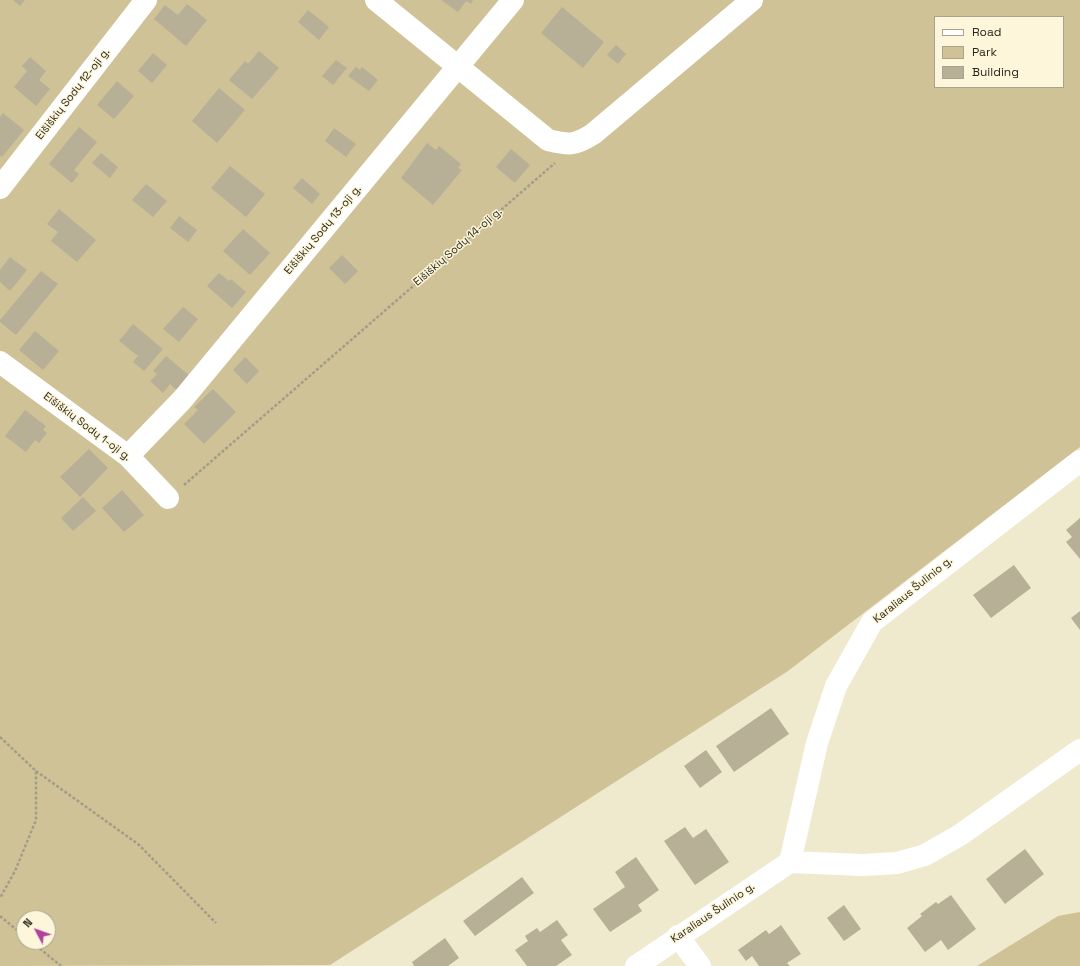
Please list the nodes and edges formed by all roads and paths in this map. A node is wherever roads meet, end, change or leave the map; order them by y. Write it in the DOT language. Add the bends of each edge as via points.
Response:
graph roads {
  1 [pos="146,0"];
  2 [pos="376,0"];
  3 [pos="513,0"];
  4 [pos="752,0"];
  5 [pos="458,67"];
  6 [pos="578,143"];
  7 [pos="0,188"];
  8 [pos="0,362"];
  9 [pos="128,456"];
  10 [pos="1080,461"];
  11 [pos="168,498"];
  12 [pos="0,737"];
  13 [pos="1080,750"];
  14 [pos="36,771"];
  15 [pos="790,862"];
  16 [pos="0,898"];
  17 [pos="0,916"];
  18 [pos="216,923"];
  19 [pos="16,929"];
  20 [pos="678,936"];
  21 [pos="42,950"];
  22 [pos="61,966"];
  23 [pos="636,966"];
  24 [pos="700,966"];
  1 -- 7 [label="street, Eišiškių Sodų 12-oji g."];
  2 -- 5 [label="street"];
  3 -- 5 [label="street, Eišiškių Sodų 13-oji g."];
  4 -- 6 [label="street" via="593,134"];
  5 -- 6 [label="street" via="548,140"];
  5 -- 9 [label="street, Eišiškių Sodų 13-oji g." via="182,400"];
  6 -- 11 [label="path, Eišiškių Sodų 14-oji g."];
  8 -- 9 [label="street, Eišiškių Sodų 1-oji g."];
  9 -- 11 [label="street, Eišiškių Sodų 1-oji g."];
  10 -- 15 [label="street, Karaliaus Šulinio g." via="872,622 836,686 817,743"];
  12 -- 14 [label="path"];
  13 -- 15 [label="street" via="960,835 926,855 897,863 862,865"];
  14 -- 16 [label="path" via="36,820 15,871"];
  14 -- 18 [label="path" via="138,844"];
  15 -- 20 [label="street, Karaliaus Šulinio g."];
  17 -- 19 [label="path"];
  20 -- 23 [label="street, Karaliaus Šulinio g."];
  20 -- 24 [label="street"];
  21 -- 22 [label="path"];
}
